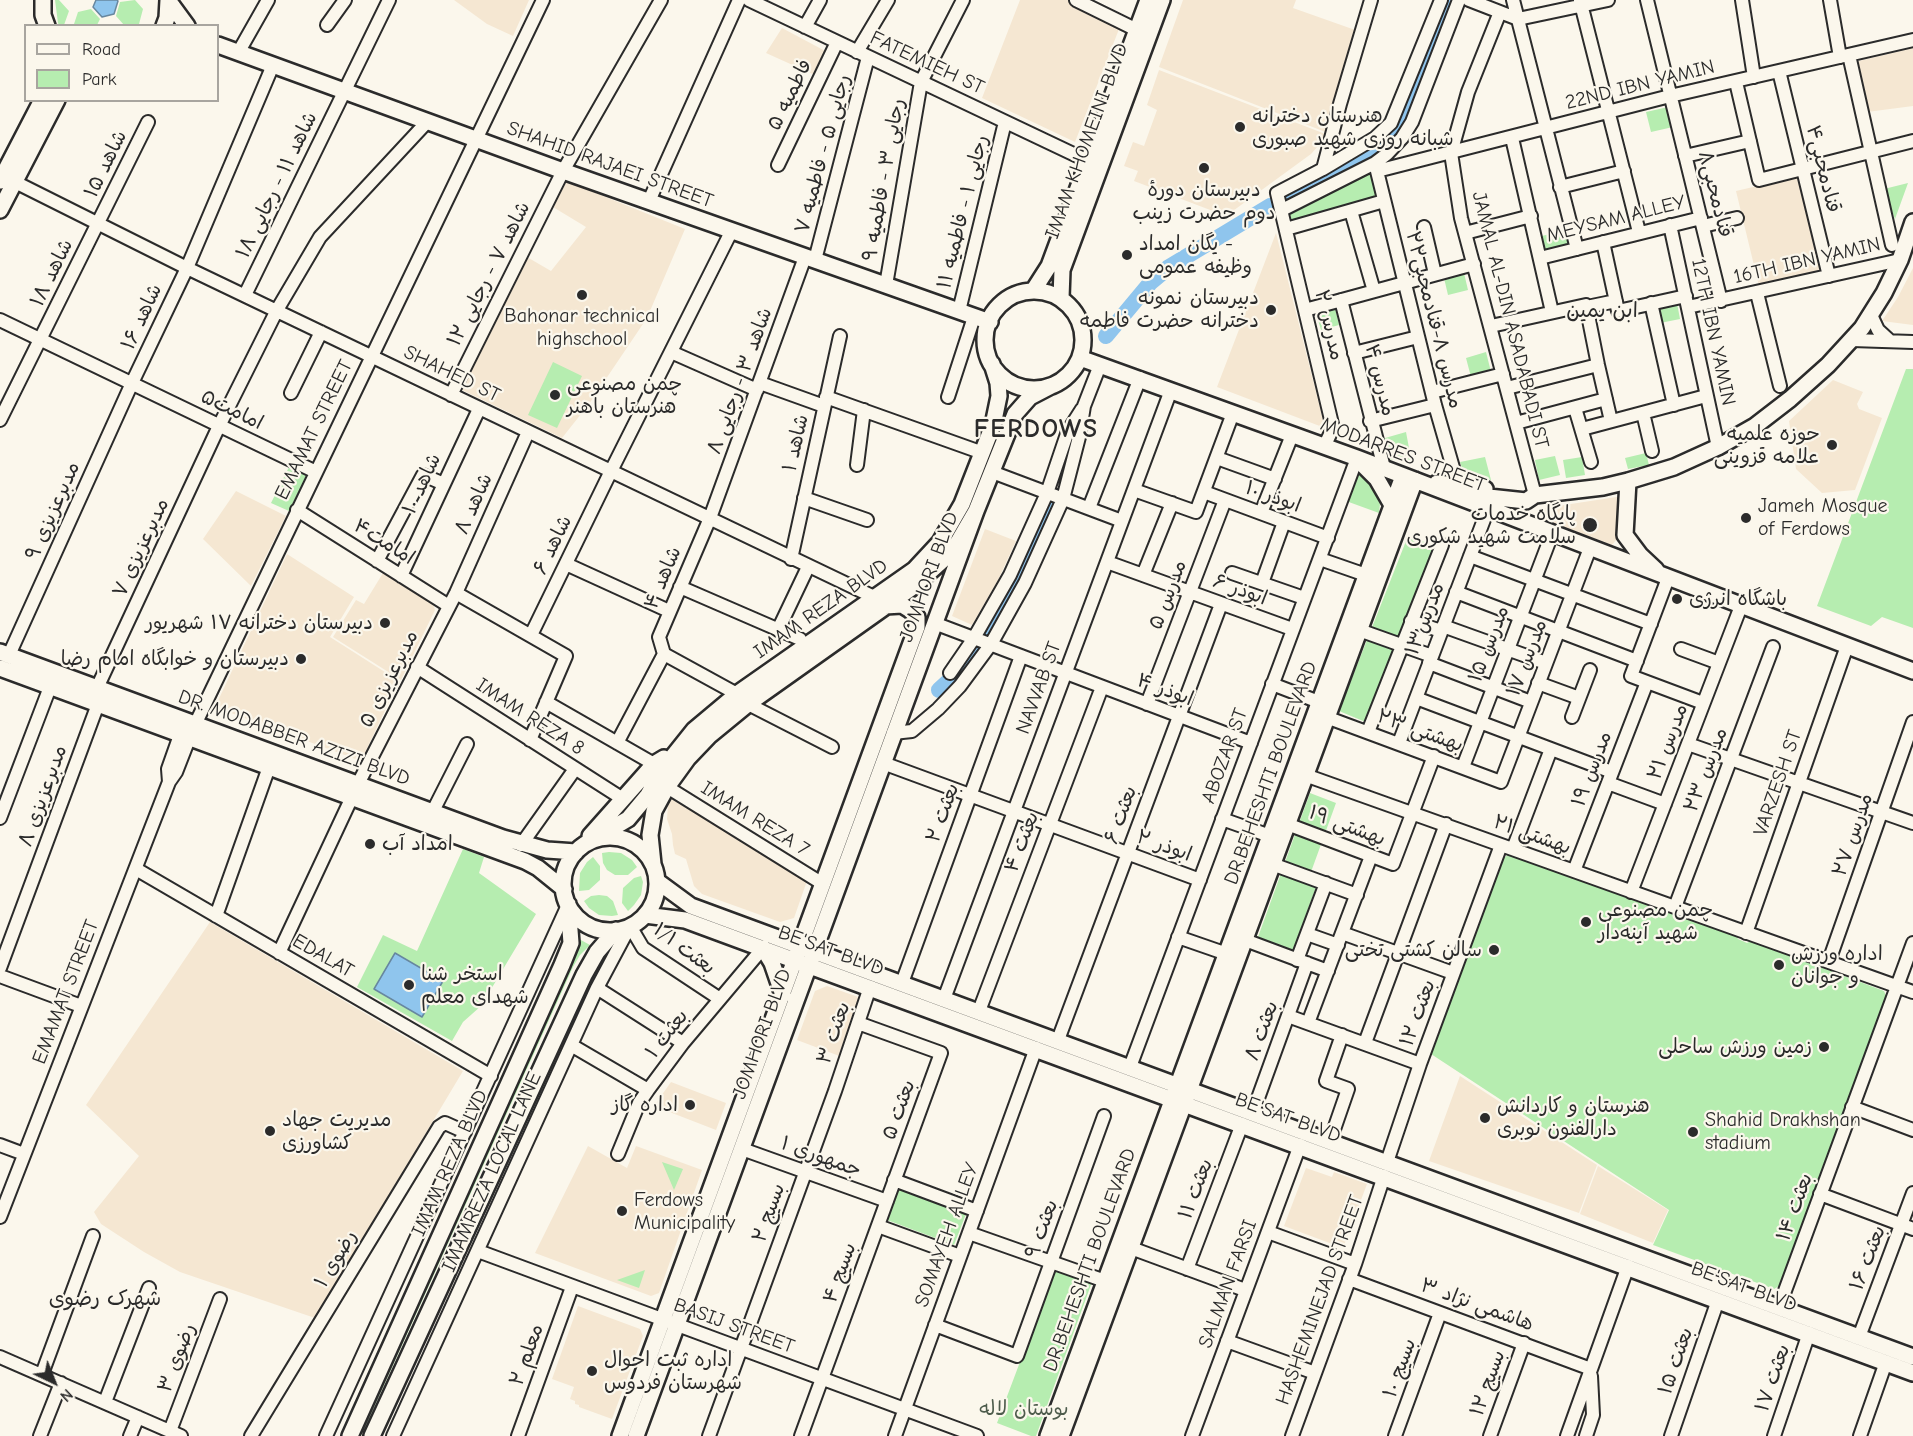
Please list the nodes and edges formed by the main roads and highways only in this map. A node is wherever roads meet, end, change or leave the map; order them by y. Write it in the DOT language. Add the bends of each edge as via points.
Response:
graph roads {
  1 [pos="43,0"];
  2 [pos="168,0"];
  3 [pos="1148,0"];
  4 [pos="1162,0"];
  5 [pos="45,24"];
  6 [pos="165,24"];
  7 [pos="186,24"];
  8 [pos="219,45"];
  9 [pos="41,102"];
  10 [pos="56,102"];
  11 [pos="7,181"];
  12 [pos="0,210"];
  13 [pos="1913,222"];
  14 [pos="1913,245"];
  15 [pos="1900,260"];
  16 [pos="1033,291"];
  17 [pos="1061,298"];
  18 [pos="990,322"];
  19 [pos="1080,358"];
  20 [pos="992,364"];
  21 [pos="1053,385"];
  22 [pos="1357,459"];
  23 [pos="1409,478"];
  24 [pos="1628,481"];
  25 [pos="1440,490"];
  26 [pos="1535,495"];
  27 [pos="1392,505"];
  28 [pos="976,511"];
  29 [pos="1392,524"];
  30 [pos="1625,535"];
  31 [pos="1596,550"];
  32 [pos="1668,578"];
  33 [pos="880,602"];
  34 [pos="5,653"];
  35 [pos="0,668"];
  36 [pos="1913,671"];
  37 [pos="742,699"];
  38 [pos="887,731"];
  39 [pos="188,732"];
  40 [pos="675,752"];
  41 [pos="355,791"];
  42 [pos="582,847"];
  43 [pos="653,864"];
  44 [pos="657,881"];
  45 [pos="566,896"];
  46 [pos="645,915"];
  47 [pos="623,928"];
  48 [pos="763,948"];
  49 [pos="805,955"];
  50 [pos="783,995"];
  51 [pos="1181,1094"];
  52 [pos="1386,1169"];
  53 [pos="1630,1259"];
  54 [pos="670,1323"];
  55 [pos="1913,1357"];
  56 [pos="1913,1372"];
  57 [pos="350,1436"];
  58 [pos="372,1436"];
  59 [pos="620,1436"];
  60 [pos="636,1436"];
  61 [pos="1048,1436"];
  62 [pos="1061,1436"];
  1 -- 5 [label="main road"];
  2 -- 6 [label="main road"];
  2 -- 7 [label="main road"];
  3 -- 16 [label="main road, IMAM KHOMEINI BLVD" via="1050,266"];
  4 -- 17 [label="main road, IMAM KHOMEINI BLVD" via="1062,270"];
  8 -- 18 [label="main road, SHAHID RAJAEI STREET"];
  9 -- 11 [label="main road"];
  10 -- 11 [label="main road"];
  11 -- 12 [label="main road"];
  13 -- 15 [label="main road"];
  14 -- 15 [label="main road"];
  15 -- 24 [label="main road" via="1871,315 1852,340 1790,399 1755,426 1718,447"];
  16 -- 17 [label="main road"];
  16 -- 18 [label="main road" via="1006,300"];
  17 -- 19 [label="main road" via="1081,325"];
  18 -- 20 [label="main road" via="986,343"];
  19 -- 21 [label="main road" via="1069,374"];
  19 -- 22 [label="main road, MODARRES STREET"];
  20 -- 21 [label="main road" via="1000,375 1025,388"];
  20 -- 33 [label="main road, IMAM REZA BLVD" via="998,383 998,408 962,504 940,542"];
  21 -- 28 [label="main road, IMAM REZA BLVD" via="1030,397 1015,414"];
  22 -- 23 [label="main road, MODARRES STREET"];
  22 -- 27 [label="main road" via="1377,479"];
  23 -- 25 [label="main road, MODARRES STREET"];
  23 -- 26 [label="main road"];
  23 -- 27 [label="main road, DR.BEHESHTI BOULEVARD"];
  23 -- 29 [label="main road, DR.BEHESHTI BOULEVARD"];
  24 -- 26 [label="main road"];
  24 -- 30 [label="main road"];
  25 -- 26 [label="main road" via="1526,501"];
  25 -- 31 [label="main road, MODARRES STREET"];
  27 -- 29 [label="main road, DR.BEHESHTI BOULEVARD"];
  28 -- 33 [label="main road, IMAM REZA BLVD" via="944,559 913,586"];
  28 -- 38 [label="main road, JOMHORI BLVD" via="934,623"];
  29 -- 51 [label="main road, DR.BEHESHTI BOULEVARD" via="1359,630 1245,940"];
  29 -- 51 [label="main road, DR.BEHESHTI BOULEVARD" via="1366,575 1227,954"];
  30 -- 31 [label="main road" via="1611,549"];
  30 -- 32 [label="main road" via="1647,563"];
  31 -- 32 [label="main road, MODARRES STREET"];
  32 -- 36 [label="main road, MODARRES STREET"];
  33 -- 37 [label="main road, IMAM REZA BLVD"];
  33 -- 38 [label="main road, JOMHORI BLVD" via="910,610 917,627"];
  34 -- 39 [label="main road, DR. MODABBER AZIZI BLVD" via="97,688"];
  35 -- 39 [label="main road, DR. MODABBER AZIZI BLVD"];
  37 -- 40 [label="main road, IMAM REZA BLVD" via="694,730"];
  37 -- 43 [label="main road, IMAM REZA BLVD" via="688,758 654,811 650,835"];
  38 -- 49 [label="main road, JOMHORI BLVD" via="823,884"];
  38 -- 49 [label="main road, JOMHORI BLVD" via="883,763"];
  39 -- 41 [label="main road, DR. MODABBER AZIZI BLVD"];
  39 -- 41 [label="main road, DR. MODABBER AZIZI BLVD" via="269,767"];
  40 -- 42 [label="main road" via="654,764"];
  40 -- 42 [label="main road, IMAM REZA BLVD" via="628,819"];
  41 -- 42 [label="main road, DR. MODABBER AZIZI BLVD" via="433,811 521,844 547,850"];
  41 -- 45 [label="main road, DR. MODABBER AZIZI BLVD" via="525,861"];
  42 -- 43 [label="main road" via="605,837 626,840 645,852"];
  42 -- 45 [label="main road" via="568,863 564,876"];
  43 -- 44 [label="main road"];
  44 -- 46 [label="main road" via="656,894"];
  44 -- 49 [label="main road, BE'SAT BLVD" via="691,906"];
  45 -- 47 [label="main road" via="576,916 588,925 602,930"];
  45 -- 57 [label="main road, IMAM REZA BLVD" via="571,943"];
  46 -- 47 [label="main road"];
  46 -- 48 [label="main road, BE'SAT BLVD" via="685,920"];
  47 -- 58 [label="main road" via="597,952 584,975"];
  48 -- 49 [label="main road, BE'SAT BLVD"];
  48 -- 50 [label="main road"];
  49 -- 50 [label="main road, JOMHORI BLVD"];
  49 -- 51 [label="main road, BE'SAT BLVD" via="870,987 1036,1048"];
  49 -- 51 [label="main road, BE'SAT BLVD" via="902,983 1058,1040 1130,1067"];
  49 -- 54 [label="main road, JOMHORI BLVD" via="742,1149"];
  50 -- 54 [label="main road, JOMHORI BLVD"];
  51 -- 52 [label="main road, BE'SAT BLVD" via="1242,1124"];
  51 -- 52 [label="main road, BE'SAT BLVD" via="1253,1113 1330,1141"];
  51 -- 61 [label="main road, DR.BEHESHTI BOULEVARD" via="1105,1281"];
  51 -- 62 [label="main road, DR.BEHESHTI BOULEVARD" via="1131,1248"];
  52 -- 53 [label="main road, BE'SAT BLVD"];
  53 -- 55 [label="main road, BE'SAT BLVD" via="1779,1307"];
  53 -- 56 [label="main road, BE'SAT BLVD" via="1718,1299"];
  54 -- 59 [label="main road, JOMHORI BLVD"];
  54 -- 60 [label="main road, JOMHORI BLVD"];
}
